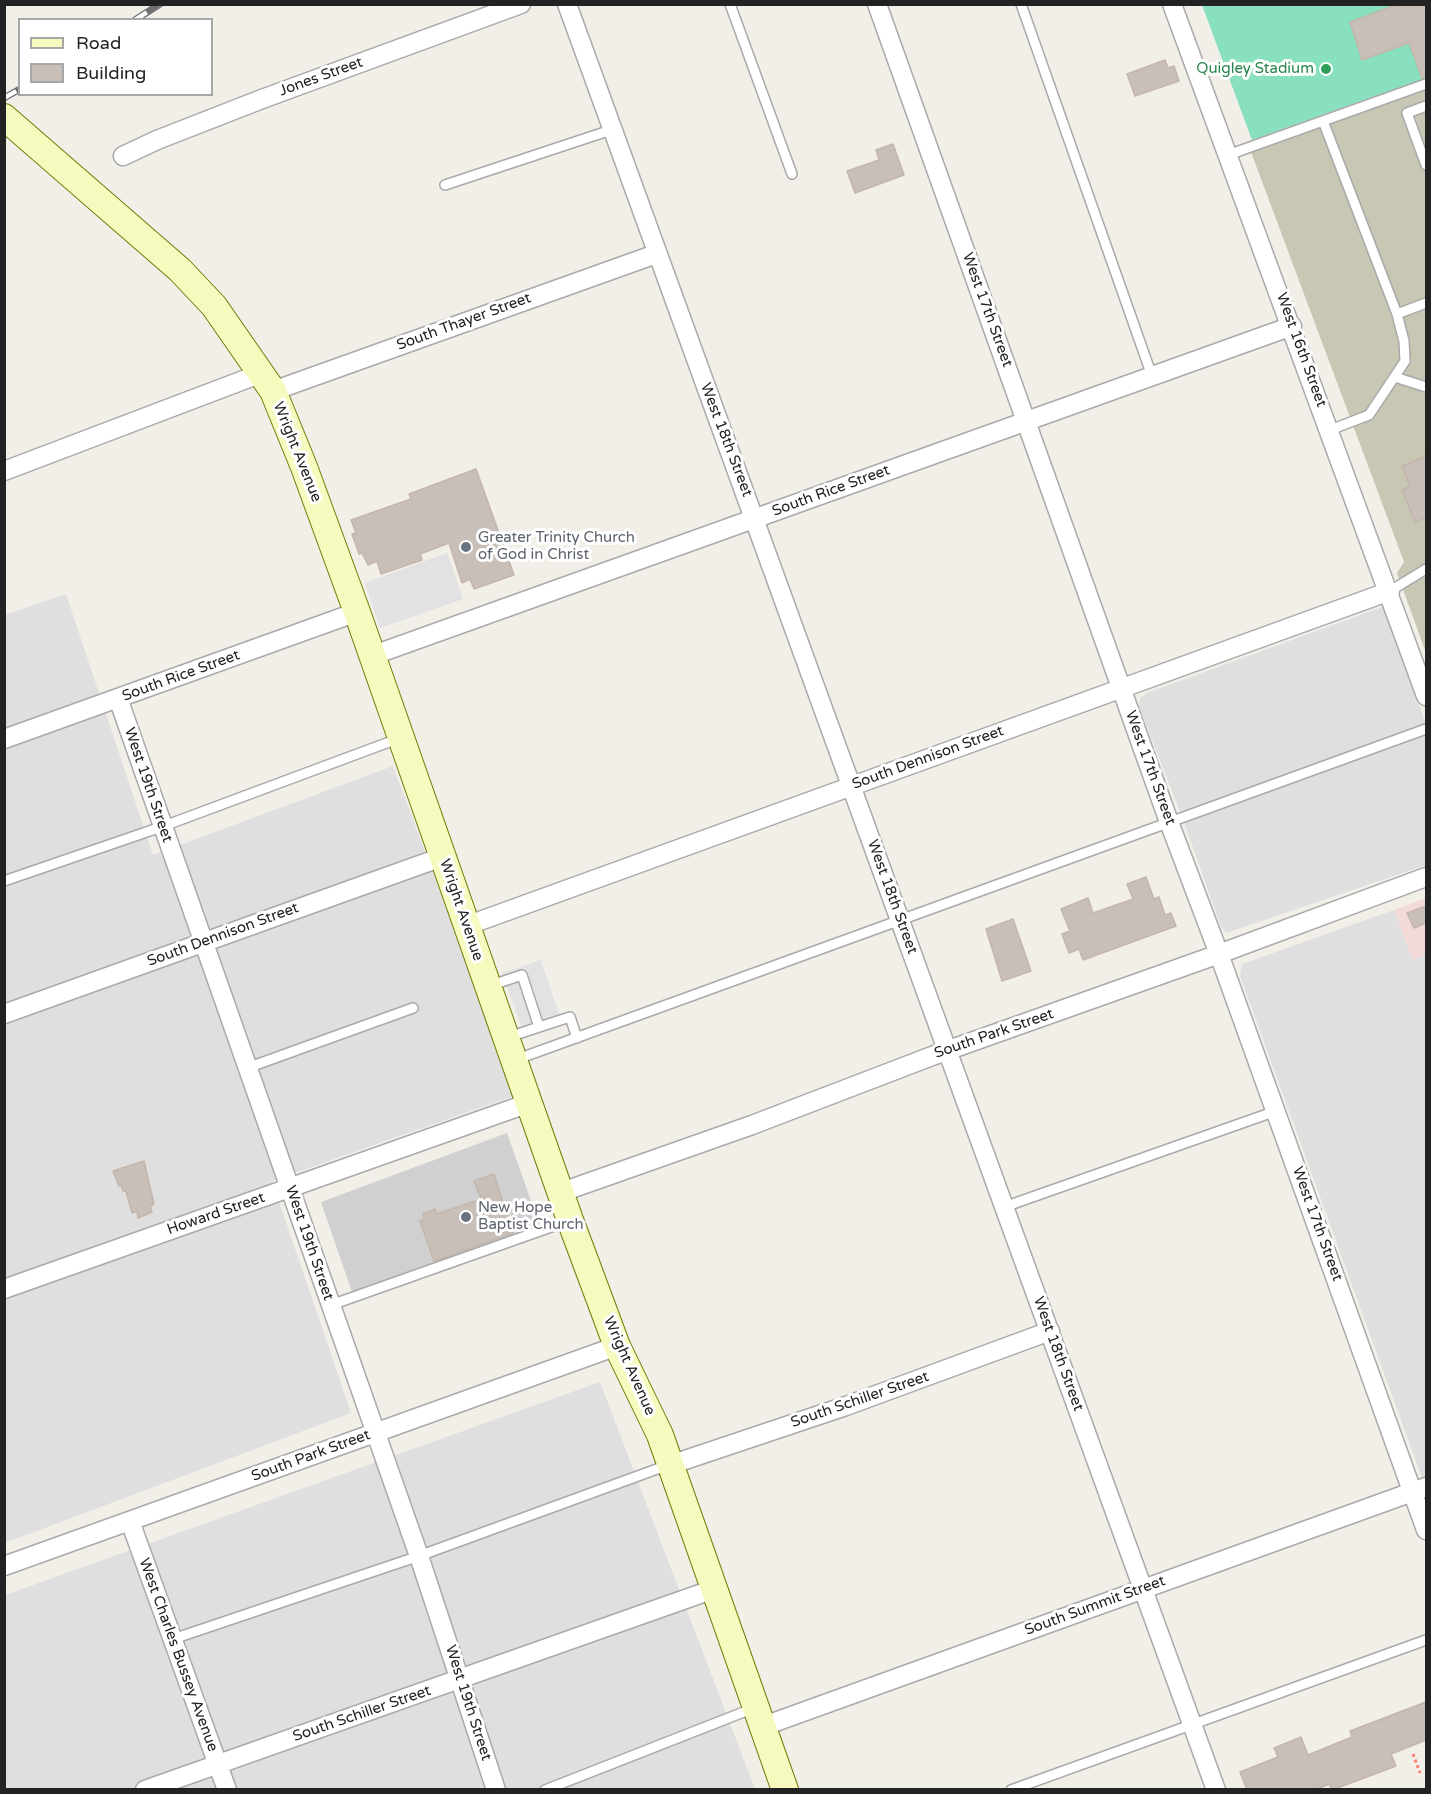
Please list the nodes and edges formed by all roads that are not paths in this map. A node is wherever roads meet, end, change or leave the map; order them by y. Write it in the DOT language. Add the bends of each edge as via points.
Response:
graph roads {
  1 [pos="521,4"];
  2 [pos="567,4"];
  3 [pos="730,4"];
  4 [pos="877,4"];
  5 [pos="1021,4"];
  6 [pos="1172,4"];
  7 [pos="1426,84"];
  8 [pos="1426,106"];
  9 [pos="4,117"];
  10 [pos="1323,121"];
  11 [pos="611,130"];
  12 [pos="1228,155"];
  13 [pos="123,156"];
  14 [pos="1426,165"];
  15 [pos="792,174"];
  16 [pos="445,184"];
  17 [pos="656,254"];
  18 [pos="1426,303"];
  19 [pos="1397,314"];
  20 [pos="1292,326"];
  21 [pos="1152,376"];
  22 [pos="1395,377"];
  23 [pos="267,382"];
  24 [pos="1426,387"];
  25 [pos="1027,421"];
  26 [pos="1330,430"];
  27 [pos="4,471"];
  28 [pos="755,518"];
  29 [pos="1426,569"];
  30 [pos="1389,591"];
  31 [pos="357,612"];
  32 [pos="371,656"];
  33 [pos="1122,687"];
  34 [pos="1426,696"];
  35 [pos="118,698"];
  36 [pos="1426,729"];
  37 [pos="400,738"];
  38 [pos="4,739"];
  39 [pos="852,785"];
  40 [pos="1169,822"];
  41 [pos="164,826"];
  42 [pos="442,856"];
  43 [pos="1426,877"];
  44 [pos="4,881"];
  45 [pos="901,922"];
  46 [pos="466,926"];
  47 [pos="202,943"];
  48 [pos="1219,954"];
  49 [pos="488,987"];
  50 [pos="413,1008"];
  51 [pos="4,1014"];
  52 [pos="539,1027"];
  53 [pos="577,1038"];
  54 [pos="510,1049"];
  55 [pos="947,1050"];
  56 [pos="247,1068"];
  57 [pos="529,1103"];
  58 [pos="1276,1111"];
  59 [pos="290,1188"];
  60 [pos="561,1192"];
  61 [pos="1004,1207"];
  62 [pos="570,1220"];
  63 [pos="4,1289"];
  64 [pos="331,1305"];
  65 [pos="1050,1331"];
  66 [pos="617,1346"];
  67 [pos="375,1433"];
  68 [pos="670,1465"];
  69 [pos="1420,1489"];
  70 [pos="129,1521"];
  71 [pos="1426,1530"];
  72 [pos="419,1556"];
  73 [pos="4,1566"];
  74 [pos="714,1589"];
  75 [pos="1143,1589"];
  76 [pos="173,1639"];
  77 [pos="1426,1640"];
  78 [pos="460,1680"];
  79 [pos="760,1716"];
  80 [pos="1192,1726"];
  81 [pos="218,1763"];
  82 [pos="145,1790"];
  83 [pos="227,1790"];
  84 [pos="496,1790"];
  85 [pos="545,1790"];
  86 [pos="785,1790"];
  87 [pos="1011,1790"];
  88 [pos="1216,1790"];
  1 -- 13 [label="street, Jones Street" via="262,99"];
  2 -- 11 [label="street, West 18th Street"];
  3 -- 15 [label="lane"];
  4 -- 25 [label="street, West 17th Street"];
  5 -- 21 [label="lane"];
  6 -- 12 [label="street, West 16th Street"];
  7 -- 10 [label="lane"];
  8 -- 14 [label="lane" via="1407,113"];
  9 -- 23 [label="main road, Wright Avenue" via="180,270 214,306"];
  10 -- 12 [label="lane"];
  10 -- 19 [label="lane"];
  11 -- 16 [label="lane"];
  11 -- 17 [label="street, West 18th Street"];
  12 -- 20 [label="street, West 16th Street"];
  17 -- 23 [label="street, South Thayer Street"];
  17 -- 28 [label="street, West 18th Street"];
  18 -- 19 [label="lane"];
  19 -- 22 [label="lane" via="1405,361"];
  20 -- 21 [label="street, South Rice Street"];
  20 -- 26 [label="street, West 16th Street"];
  21 -- 25 [label="street, South Rice Street"];
  22 -- 24 [label="lane"];
  22 -- 26 [label="lane" via="1369,415"];
  23 -- 27 [label="street, South Thayer Street"];
  23 -- 31 [label="main road, Wright Avenue" via="304,467"];
  25 -- 28 [label="street, South Rice Street"];
  25 -- 33 [label="street, West 17th Street"];
  26 -- 30 [label="street, West 16th Street"];
  28 -- 32 [label="street, South Rice Street"];
  28 -- 39 [label="street, West 18th Street"];
  29 -- 30 [label="lane"];
  30 -- 33 [label="street, South Dennison Street"];
  30 -- 34 [label="street, West 16th Street"];
  31 -- 32 [label="main road, Wright Avenue"];
  31 -- 35 [label="street, South Rice Street"];
  32 -- 37 [label="main road, Wright Avenue"];
  33 -- 39 [label="street, South Dennison Street"];
  33 -- 40 [label="street, West 17th Street"];
  35 -- 38 [label="street, South Rice Street"];
  35 -- 41 [label="street, West 19th Street"];
  36 -- 40 [label="lane"];
  37 -- 41 [label="lane"];
  37 -- 42 [label="main road, Wright Avenue"];
  39 -- 45 [label="street, West 18th Street"];
  39 -- 46 [label="street, South Dennison Street"];
  40 -- 45 [label="lane"];
  40 -- 48 [label="street, West 17th Street"];
  41 -- 44 [label="lane"];
  41 -- 47 [label="street, West 19th Street"];
  42 -- 46 [label="main road, Wright Avenue"];
  42 -- 47 [label="street, South Dennison Street"];
  43 -- 48 [label="street, South Park Street"];
  45 -- 53 [label="lane"];
  45 -- 55 [label="street, West 18th Street"];
  46 -- 49 [label="main road, Wright Avenue"];
  47 -- 51 [label="street, South Dennison Street"];
  47 -- 56 [label="street, West 19th Street"];
  48 -- 55 [label="street, South Park Street"];
  48 -- 58 [label="street, West 17th Street"];
  49 -- 52 [label="lane" via="522,975"];
  49 -- 54 [label="main road, Wright Avenue"];
  50 -- 56 [label="lane"];
  52 -- 53 [label="lane" via="570,1017"];
  52 -- 54 [label="lane"];
  53 -- 54 [label="lane"];
  54 -- 57 [label="main road, Wright Avenue"];
  55 -- 60 [label="street, South Park Street" via="741,1129"];
  55 -- 61 [label="street, West 18th Street"];
  56 -- 59 [label="street, West 19th Street"];
  57 -- 59 [label="street, Howard Street"];
  57 -- 60 [label="main road, Wright Avenue"];
  58 -- 61 [label="lane"];
  58 -- 69 [label="street, West 17th Street"];
  59 -- 63 [label="street, Howard Street"];
  59 -- 64 [label="street, West 19th Street"];
  60 -- 62 [label="main road, Wright Avenue"];
  61 -- 65 [label="street, West 18th Street"];
  62 -- 64 [label="lane"];
  62 -- 66 [label="main road, Wright Avenue"];
  64 -- 67 [label="street, West 19th Street"];
  65 -- 68 [label="street, South Schiller Street"];
  65 -- 75 [label="street, West 18th Street"];
  66 -- 67 [label="street, South Park Street"];
  66 -- 68 [label="main road, Wright Avenue" via="660,1435"];
  67 -- 70 [label="street, South Park Street"];
  67 -- 72 [label="street, West 19th Street"];
  68 -- 72 [label="lane"];
  68 -- 74 [label="main road, Wright Avenue"];
  69 -- 71 [label="street, West 17th Street"];
  69 -- 75 [label="street, South Summit Street"];
  70 -- 73 [label="street, South Park Street"];
  70 -- 76 [label="street, West Charles Bussey Avenue"];
  72 -- 76 [label="lane"];
  72 -- 78 [label="street, West 19th Street"];
  74 -- 78 [label="street, South Schiller Street"];
  74 -- 79 [label="main road, Wright Avenue"];
  75 -- 79 [label="street, South Summit Street"];
  75 -- 80 [label="street, West 18th Street"];
  76 -- 81 [label="street, West Charles Bussey Avenue"];
  77 -- 80 [label="lane"];
  78 -- 81 [label="street, South Schiller Street"];
  78 -- 84 [label="street, West 19th Street"];
  79 -- 85 [label="lane"];
  79 -- 86 [label="main road, Wright Avenue"];
  80 -- 87 [label="lane"];
  80 -- 88 [label="street, West 18th Street"];
  81 -- 82 [label="street, South Schiller Street"];
  81 -- 83 [label="street, West Charles Bussey Avenue"];
}
